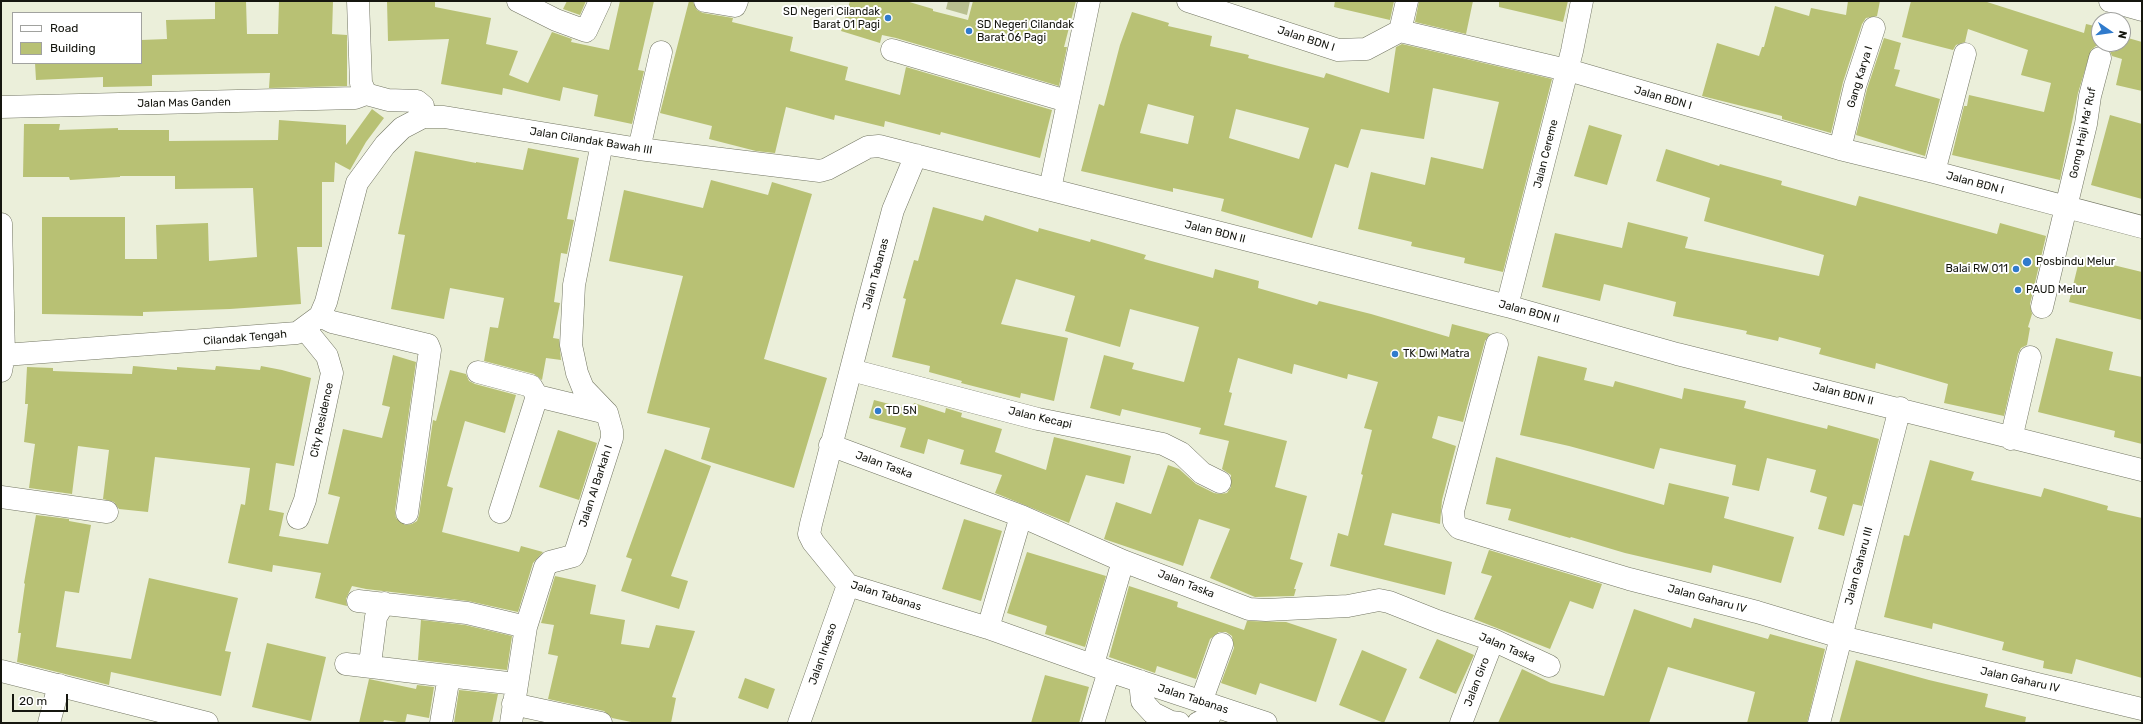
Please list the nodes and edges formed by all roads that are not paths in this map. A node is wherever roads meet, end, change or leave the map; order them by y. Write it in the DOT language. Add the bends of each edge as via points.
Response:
graph roads {
  1 [pos="358,1"];
  2 [pos="518,1"];
  3 [pos="600,1"];
  4 [pos="704,1"];
  5 [pos="737,1"];
  6 [pos="1089,1"];
  7 [pos="1188,1"];
  8 [pos="1407,1"];
  9 [pos="1582,1"];
  10 [pos="2110,1"];
  11 [pos="2142,10"];
  12 [pos="1874,28"];
  13 [pos="1400,31"];
  14 [pos="892,50"];
  15 [pos="661,52"];
  16 [pos="1965,54"];
  17 [pos="2100,58"];
  18 [pos="1567,70"];
  19 [pos="366,94"];
  20 [pos="1067,101"];
  21 [pos="1,107"];
  22 [pos="423,117"];
  23 [pos="602,143"];
  24 [pos="639,149"];
  25 [pos="1840,149"];
  26 [pos="916,155"];
  27 [pos="1934,172"];
  28 [pos="1050,189"];
  29 [pos="2067,208"];
  30 [pos="1,224"];
  31 [pos="2142,227"];
  32 [pos="2,263"];
  33 [pos="1507,306"];
  34 [pos="2042,307"];
  35 [pos="312,322"];
  36 [pos="1497,344"];
  37 [pos="2030,358"];
  38 [pos="2,363"];
  39 [pos="851,370"];
  40 [pos="478,372"];
  41 [pos="537,396"];
  42 [pos="1900,408"];
  43 [pos="607,413"];
  44 [pos="2011,439"];
  45 [pos="830,445"];
  46 [pos="2142,470"];
  47 [pos="1220,482"];
  48 [pos="1,497"];
  49 [pos="107,512"];
  50 [pos="500,512"];
  51 [pos="407,513"];
  52 [pos="1021,516"];
  53 [pos="298,518"];
  54 [pos="1123,561"];
  55 [pos="848,585"];
  56 [pos="358,601"];
  57 [pos="384,603"];
  58 [pos="526,627"];
  59 [pos="988,628"];
  60 [pos="1841,637"];
  61 [pos="1493,640"];
  62 [pos="1222,644"];
  63 [pos="371,656"];
  64 [pos="346,664"];
  65 [pos="1549,666"];
  66 [pos="1101,668"];
  67 [pos="1,671"];
  68 [pos="449,676"];
  69 [pos="1140,681"];
  70 [pos="59,685"];
  71 [pos="513,704"];
  72 [pos="1208,704"];
  73 [pos="2142,710"];
  74 [pos="49,723"];
  75 [pos="207,723"];
  76 [pos="441,723"];
  77 [pos="601,723"];
  78 [pos="799,723"];
  79 [pos="1093,723"];
  80 [pos="1179,723"];
  81 [pos="1198,723"];
  82 [pos="1266,723"];
  83 [pos="1461,723"];
  84 [pos="1819,723"];
  1 -- 19 [label="street" via="361,83"];
  2 -- 3 [label="street" via="556,20 586,31"];
  4 -- 5 [label="street" via="735,6"];
  6 -- 20 [label="street"];
  7 -- 13 [label="street, Jalan BDN I" via="1338,50 1366,49"];
  8 -- 13 [label="street"];
  9 -- 18 [label="street, Jalan Cereme"];
  10 -- 11 [label="street"];
  12 -- 25 [label="street, Gang Karya I" via="1855,86"];
  13 -- 18 [label="street, Jalan BDN I"];
  14 -- 20 [label="street"];
  15 -- 24 [label="street"];
  16 -- 27 [label="street"];
  17 -- 29 [label="street, Gomg Haji Ma’ Ruf"];
  18 -- 25 [label="street, Jalan BDN I"];
  18 -- 33 [label="street, Jalan Cereme"];
  19 -- 21 [label="street, Jalan Mas Ganden" via="355,98"];
  19 -- 22 [label="street" via="388,100 417,101 423,106"];
  20 -- 28 [label="street"];
  22 -- 23 [label="street, Jalan Cilandak Bawah III" via="444,117"];
  22 -- 35 [label="street" via="402,128 385,145 358,183 326,302"];
  23 -- 24 [label="street, Jalan Cilandak Bawah III"];
  23 -- 43 [label="street, Jalan Al Barkah I" via="574,286 571,345 583,388"];
  24 -- 26 [label="street, Jalan Cilandak Bawah III" via="820,171 874,145"];
  25 -- 27 [label="street, Jalan BDN I"];
  26 -- 28 [label="street, Jalan BDN II"];
  26 -- 39 [label="street, Jalan Tabanas" via="893,210"];
  27 -- 29 [label="street, Jalan BDN I"];
  28 -- 33 [label="street, Jalan BDN II"];
  29 -- 31 [label="street, Jalan BDN I"];
  29 -- 34 [label="street, Gomg Haji Ma’ Ruf"];
  30 -- 32 [label="street"];
  32 -- 38 [label="street"];
  33 -- 42 [label="street, Jalan BDN II" via="1677,354"];
  35 -- 38 [label="street, Cilandak Tengah" via="297,333 282,336"];
  35 -- 51 [label="street" via="332,322 428,345 430,350"];
  35 -- 53 [label="street, City Residence" via="332,373 305,500"];
  36 -- 60 [label="street, Jalan Gaharu IV" via="1454,511 1456,525 1629,579"];
  37 -- 44 [label="street"];
  39 -- 45 [label="street, Jalan Tabanas"];
  39 -- 47 [label="street, Jalan Kecapi" via="1038,419 1162,444 1181,453 1202,473"];
  40 -- 41 [label="street" via="530,386"];
  41 -- 43 [label="street"];
  41 -- 50 [label="street"];
  42 -- 44 [label="street, Jalan BDN II"];
  42 -- 60 [label="street, Jalan Gaharu III"];
  43 -- 58 [label="street, Jalan Al Barkah I" via="612,438 576,550 573,556 547,564"];
  44 -- 46 [label="street, Jalan BDN II"];
  45 -- 52 [label="street, Jalan Taska"];
  45 -- 55 [label="street, Jalan Tabanas" via="809,534"];
  48 -- 49 [label="street"];
  52 -- 54 [label="street, Jalan Taska"];
  52 -- 59 [label="street"];
  54 -- 61 [label="street, Jalan Taska" via="1249,609 1348,606 1379,600"];
  54 -- 66 [label="street"];
  55 -- 59 [label="street, Jalan Tabanas"];
  55 -- 78 [label="street, Jalan Inkaso"];
  56 -- 57 [label="street"];
  57 -- 58 [label="street" via="467,613"];
  57 -- 63 [label="street" via="376,618"];
  58 -- 71 [label="street, Jalan Al Barkah I"];
  59 -- 66 [label="street, Jalan Tabanas"];
  60 -- 73 [label="street, Jalan Gaharu IV"];
  60 -- 84 [label="street, Jalan Gaharu III"];
  61 -- 65 [label="street, Jalan Taska"];
  61 -- 83 [label="street, Jalan Giro"];
  62 -- 72 [label="street"];
  64 -- 68 [label="street"];
  66 -- 69 [label="street, Jalan Tabanas"];
  66 -- 79 [label="street"];
  67 -- 70 [label="street"];
  68 -- 71 [label="street"];
  68 -- 76 [label="street"];
  69 -- 72 [label="street, Jalan Tabanas"];
  69 -- 80 [label="street" via="1142,701 1153,712 1171,722"];
  70 -- 74 [label="street"];
  70 -- 75 [label="street"];
  71 -- 77 [label="street"];
  72 -- 81 [label="street" via="1208,718"];
  72 -- 82 [label="street, Jalan Tabanas"];
}
